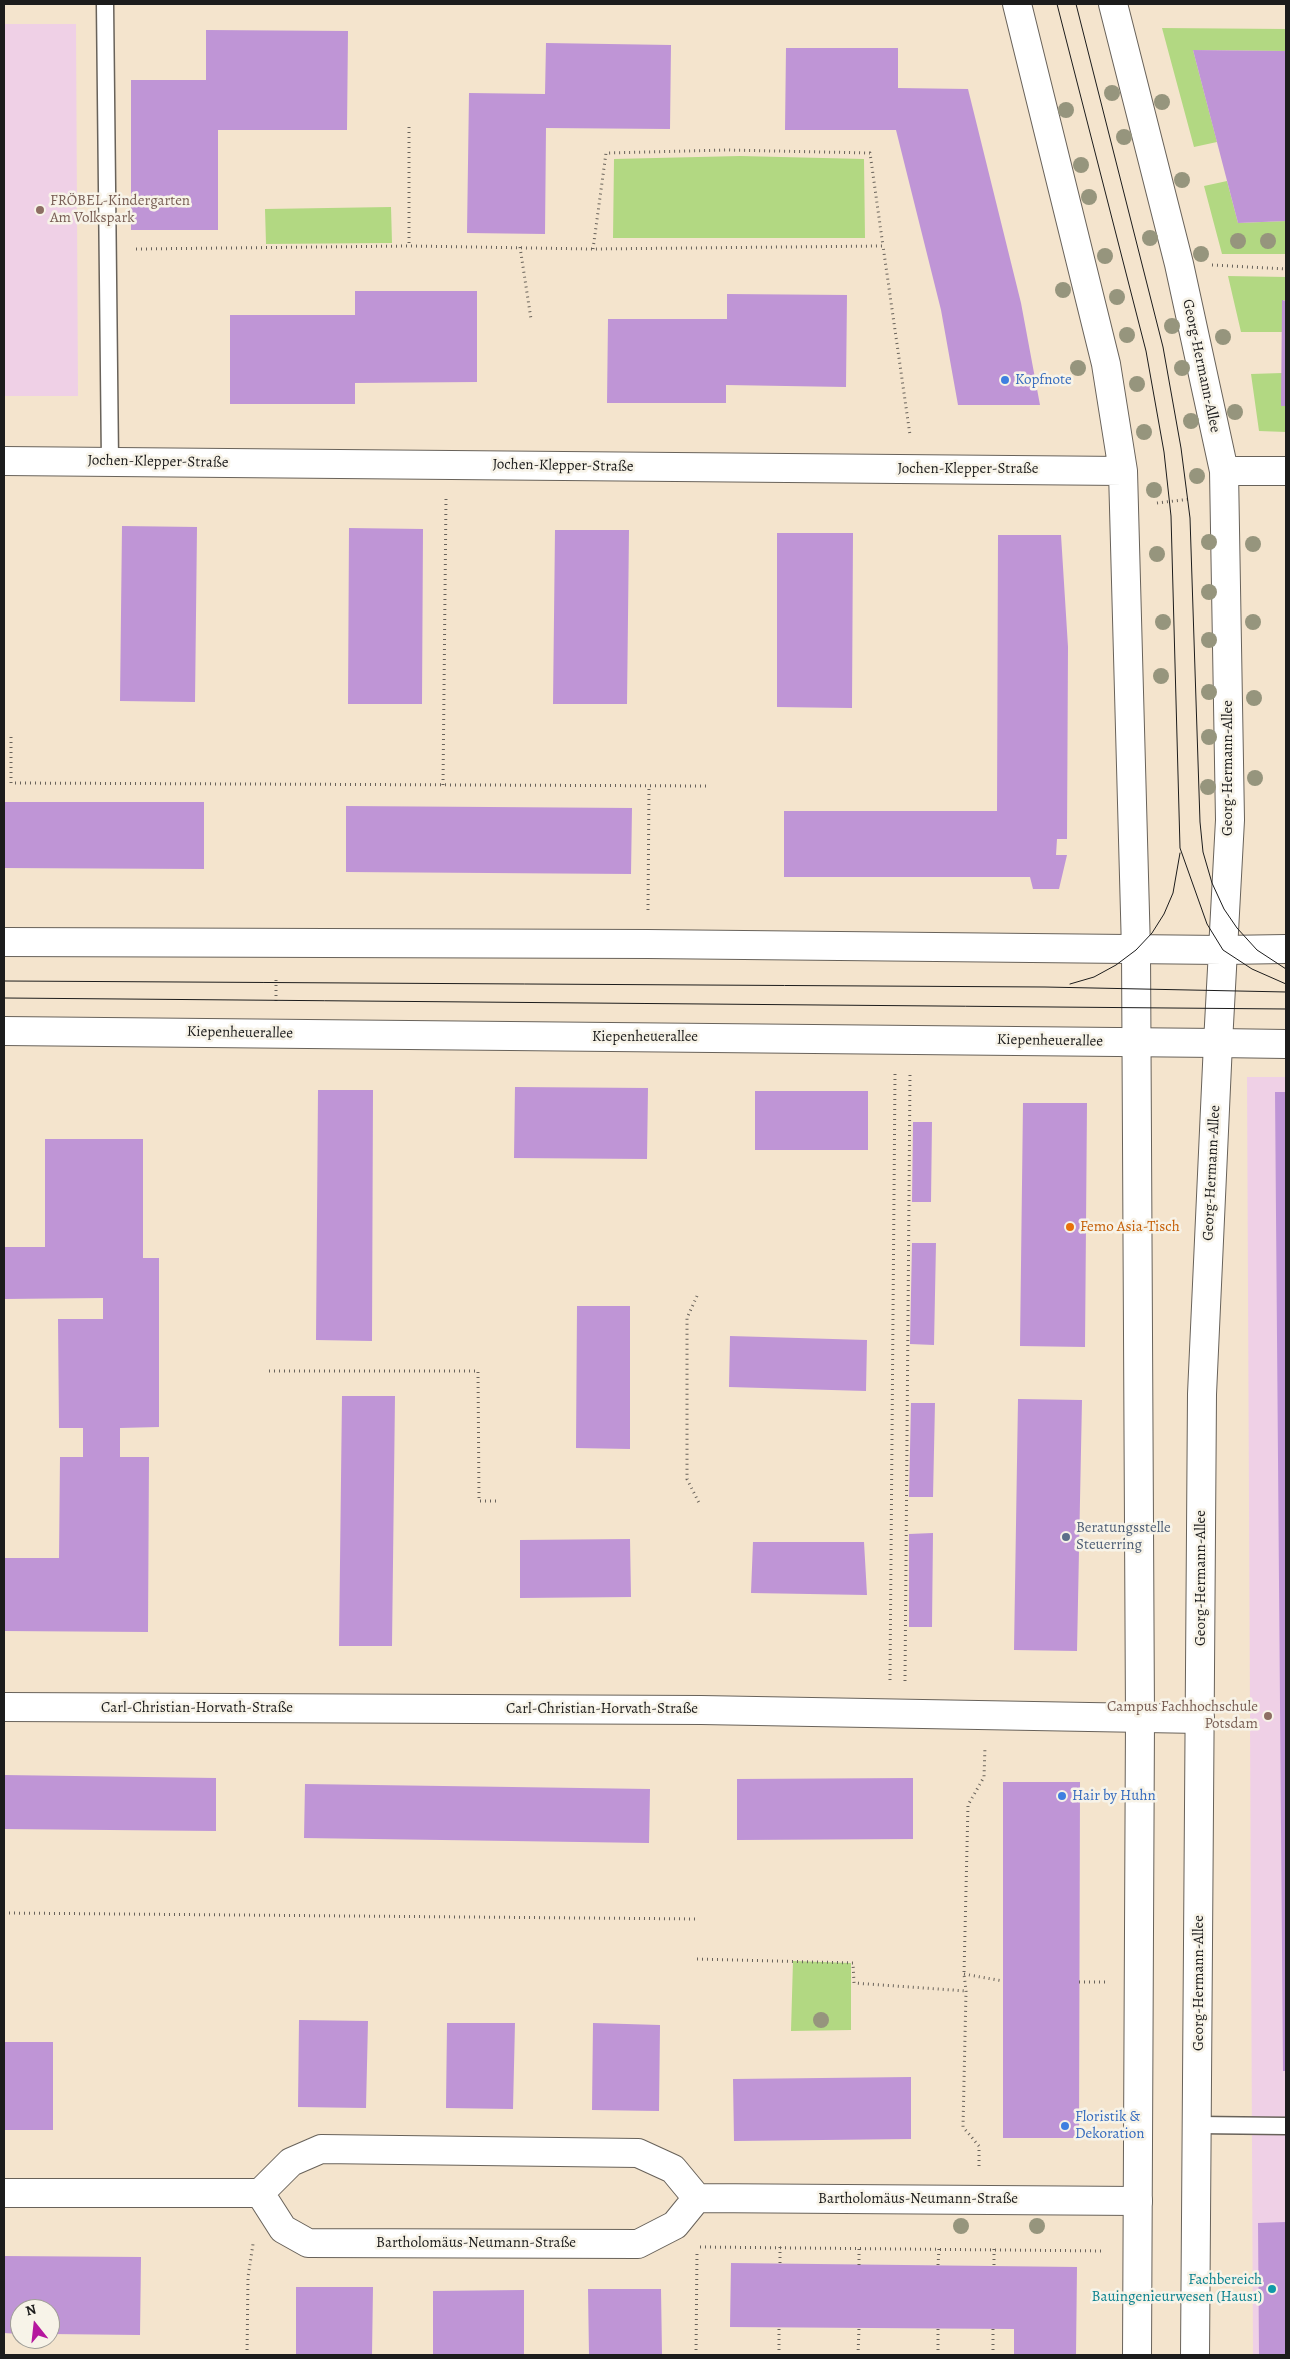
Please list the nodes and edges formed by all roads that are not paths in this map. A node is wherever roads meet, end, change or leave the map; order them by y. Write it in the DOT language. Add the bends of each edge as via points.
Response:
graph roads {
  1 [pos="105,4"];
  2 [pos="1017,4"];
  3 [pos="1113,4"];
  4 [pos="4,461"];
  5 [pos="110,462"];
  6 [pos="1123,470"];
  7 [pos="1286,471"];
  8 [pos="1224,483"];
  9 [pos="4,942"];
  10 [pos="1286,949"];
  11 [pos="1136,950"];
  12 [pos="1223,950"];
  13 [pos="4,1031"];
  14 [pos="1136,1042"];
  15 [pos="1218,1043"];
  16 [pos="1286,1044"];
  17 [pos="4,1707"];
  18 [pos="1140,1718"];
  19 [pos="1200,1719"];
  20 [pos="1198,2125"];
  21 [pos="1286,2126"];
  22 [pos="4,2193"];
  23 [pos="260,2193"];
  24 [pos="698,2198"];
  25 [pos="1138,2201"];
  26 [pos="1137,2355"];
  27 [pos="1195,2355"];
  1 -- 5 [label="lane"];
  2 -- 6 [label="street" via="1106,364"];
  3 -- 8 [label="street, Georg-Hermann-Allee" via="1178,264"];
  4 -- 5 [label="street, Jochen-Klepper-Straße"];
  5 -- 6 [label="street, Jochen-Klepper-Straße"];
  6 -- 11 [label="street"];
  7 -- 8 [label="street"];
  8 -- 12 [label="street, Georg-Hermann-Allee" via="1230,820"];
  9 -- 11 [label="street" via="648,944"];
  10 -- 12 [label="street"];
  11 -- 12 [label="street"];
  11 -- 14 [label="street"];
  12 -- 15 [label="street, Georg-Hermann-Allee"];
  13 -- 14 [label="street, Kiepenheuerallee"];
  14 -- 15 [label="street, Kiepenheuerallee"];
  14 -- 18 [label="street"];
  15 -- 16 [label="street, Kiepenheuerallee"];
  15 -- 19 [label="street, Georg-Hermann-Allee" via="1202,1394"];
  17 -- 18 [label="street, Carl-Christian-Horvath-Straße" via="702,1710"];
  18 -- 19 [label="street, Carl-Christian-Horvath-Straße"];
  18 -- 25 [label="street"];
  19 -- 20 [label="street, Georg-Hermann-Allee"];
  20 -- 21 [label="lane"];
  20 -- 27 [label="street, Georg-Hermann-Allee"];
  22 -- 23 [label="street"];
  23 -- 24 [label="street" via="291,2162 321,2149 638,2153 673,2169"];
  23 -- 24 [label="street, Bartholomäus-Neumann-Straße" via="283,2229 308,2243 638,2244 675,2225"];
  24 -- 25 [label="street, Bartholomäus-Neumann-Straße"];
  25 -- 26 [label="street"];
}
